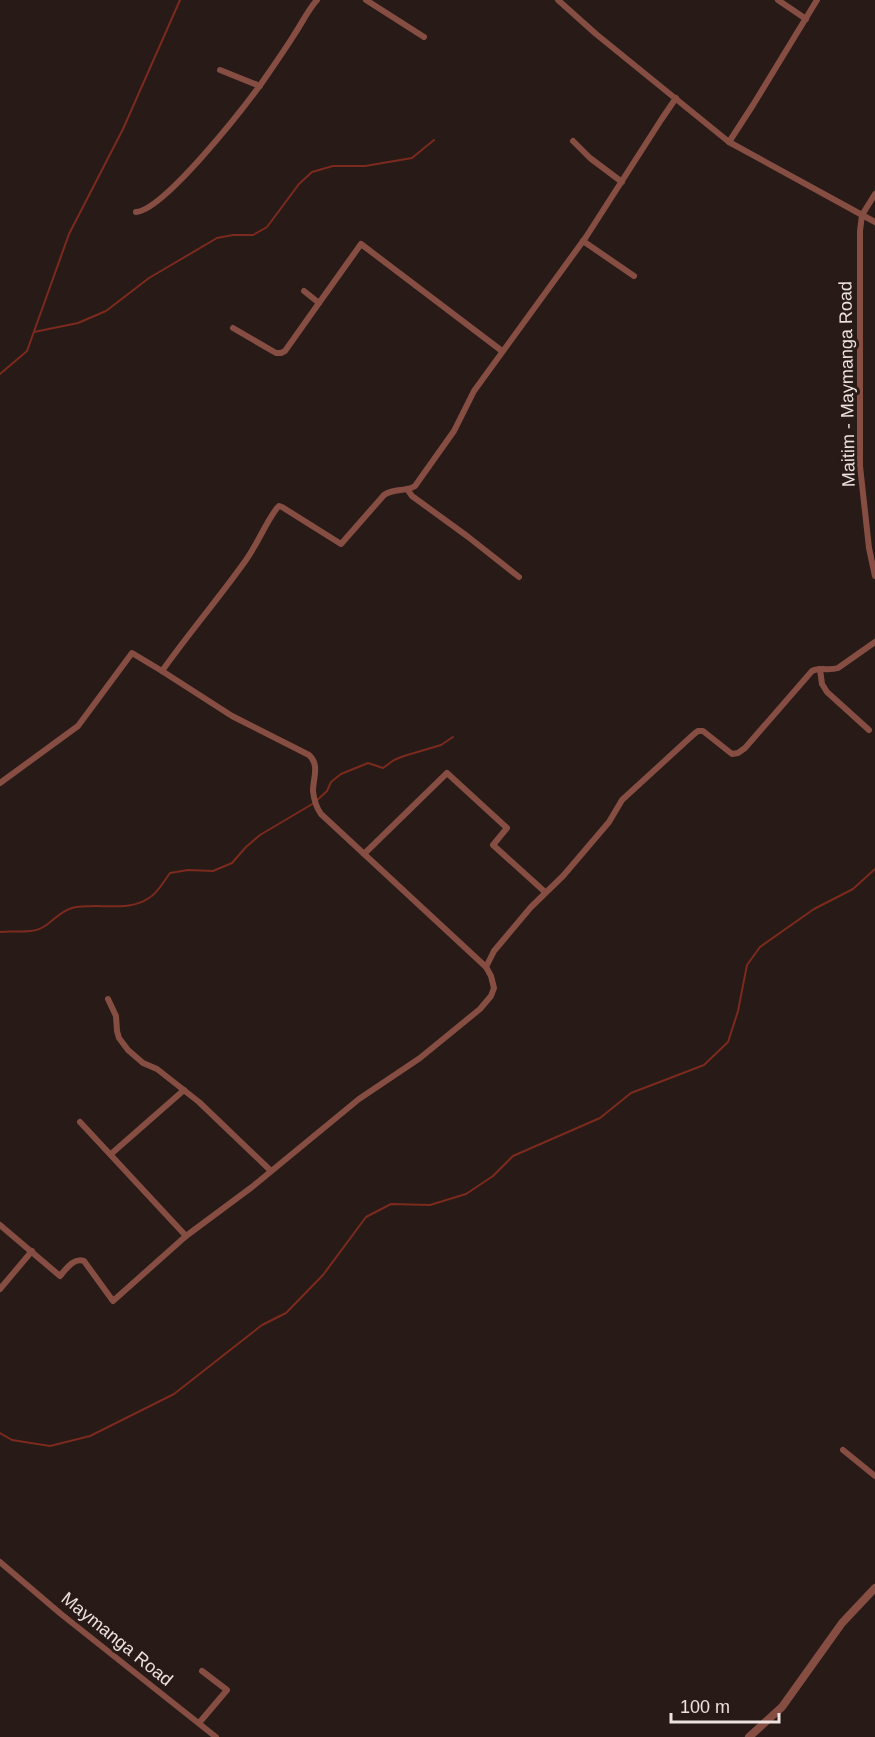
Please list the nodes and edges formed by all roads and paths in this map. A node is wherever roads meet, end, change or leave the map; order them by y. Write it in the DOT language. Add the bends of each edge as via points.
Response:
graph roads {
  1 [pos="317,0"];
  2 [pos="366,0"];
  3 [pos="558,0"];
  4 [pos="778,0"];
  5 [pos="817,0"];
  6 [pos="806,19"];
  7 [pos="424,37"];
  8 [pos="220,70"];
  9 [pos="260,86"];
  10 [pos="676,98"];
  11 [pos="573,141"];
  12 [pos="729,142"];
  13 [pos="622,182"];
  14 [pos="875,194"];
  15 [pos="136,212"];
  16 [pos="862,215"];
  17 [pos="875,222"];
  18 [pos="583,241"];
  19 [pos="634,276"];
  20 [pos="304,291"];
  21 [pos="319,303"];
  22 [pos="233,328"];
  23 [pos="502,351"];
  24 [pos="407,489"];
  25 [pos="875,576"];
  26 [pos="519,577"];
  27 [pos="875,642"];
  28 [pos="820,669"];
  29 [pos="162,671"];
  30 [pos="869,730"];
  31 [pos="0,783"];
  32 [pos="364,854"];
  33 [pos="545,892"];
  34 [pos="486,967"];
  35 [pos="108,999"];
  36 [pos="184,1090"];
  37 [pos="80,1122"];
  38 [pos="111,1154"];
  39 [pos="271,1171"];
  40 [pos="0,1225"];
  41 [pos="186,1236"];
  42 [pos="32,1251"];
  43 [pos="0,1289"];
  44 [pos="843,1450"];
  45 [pos="875,1476"];
  46 [pos="0,1562"];
  47 [pos="875,1588"];
  48 [pos="202,1671"];
  49 [pos="199,1723"];
  50 [pos="216,1737"];
  51 [pos="749,1737"];
  1 -- 9 [label="street"];
  2 -- 7 [label="street"];
  3 -- 10 [label="street"];
  4 -- 6 [label="street"];
  5 -- 6 [label="street"];
  6 -- 12 [label="street"];
  8 -- 9 [label="street"];
  9 -- 15 [label="street" via="188,173 165,195"];
  10 -- 12 [label="street"];
  10 -- 13 [label="street"];
  11 -- 13 [label="street"];
  12 -- 16 [label="street"];
  13 -- 18 [label="street"];
  14 -- 16 [label="street, Maitim - Maymanga Road"];
  16 -- 17 [label="street"];
  16 -- 25 [label="street, Maitim - Maymanga Road" via="860,466"];
  18 -- 19 [label="street"];
  18 -- 23 [label="street"];
  20 -- 21 [label="street"];
  21 -- 22 [label="street" via="281,353"];
  21 -- 23 [label="street" via="361,244"];
  23 -- 24 [label="street" via="429,468 416,486"];
  24 -- 26 [label="street"];
  24 -- 29 [label="street" via="384,495 342,544 279,506 246,560"];
  27 -- 28 [label="street" via="838,668"];
  28 -- 30 [label="street" via="827,692"];
  28 -- 33 [label="street" via="808,674 738,753 732,754 703,731 694,734 622,800 609,822"];
  29 -- 31 [label="street" via="132,653 78,726"];
  29 -- 32 [label="street" via="232,716 314,759 315,805"];
  32 -- 33 [label="street" via="447,773 507,828 493,845"];
  32 -- 34 [label="street"];
  33 -- 34 [label="street" via="494,951"];
  34 -- 39 [label="street" via="494,988 480,1009 420,1058 359,1098"];
  35 -- 36 [label="street" via="124,1044 143,1063"];
  36 -- 38 [label="street"];
  36 -- 39 [label="street"];
  37 -- 38 [label="street"];
  38 -- 41 [label="street"];
  39 -- 41 [label="street"];
  40 -- 42 [label="street"];
  41 -- 42 [label="street" via="113,1301 84,1261 76,1260 60,1276"];
  42 -- 43 [label="street"];
  44 -- 45 [label="street"];
  46 -- 49 [label="street, Maymanga Road" via="69,1622"];
  47 -- 51 [label="street" via="842,1623 782,1707"];
  48 -- 49 [label="street" via="227,1690"];
  49 -- 50 [label="street, Maymanga Road"];
}
